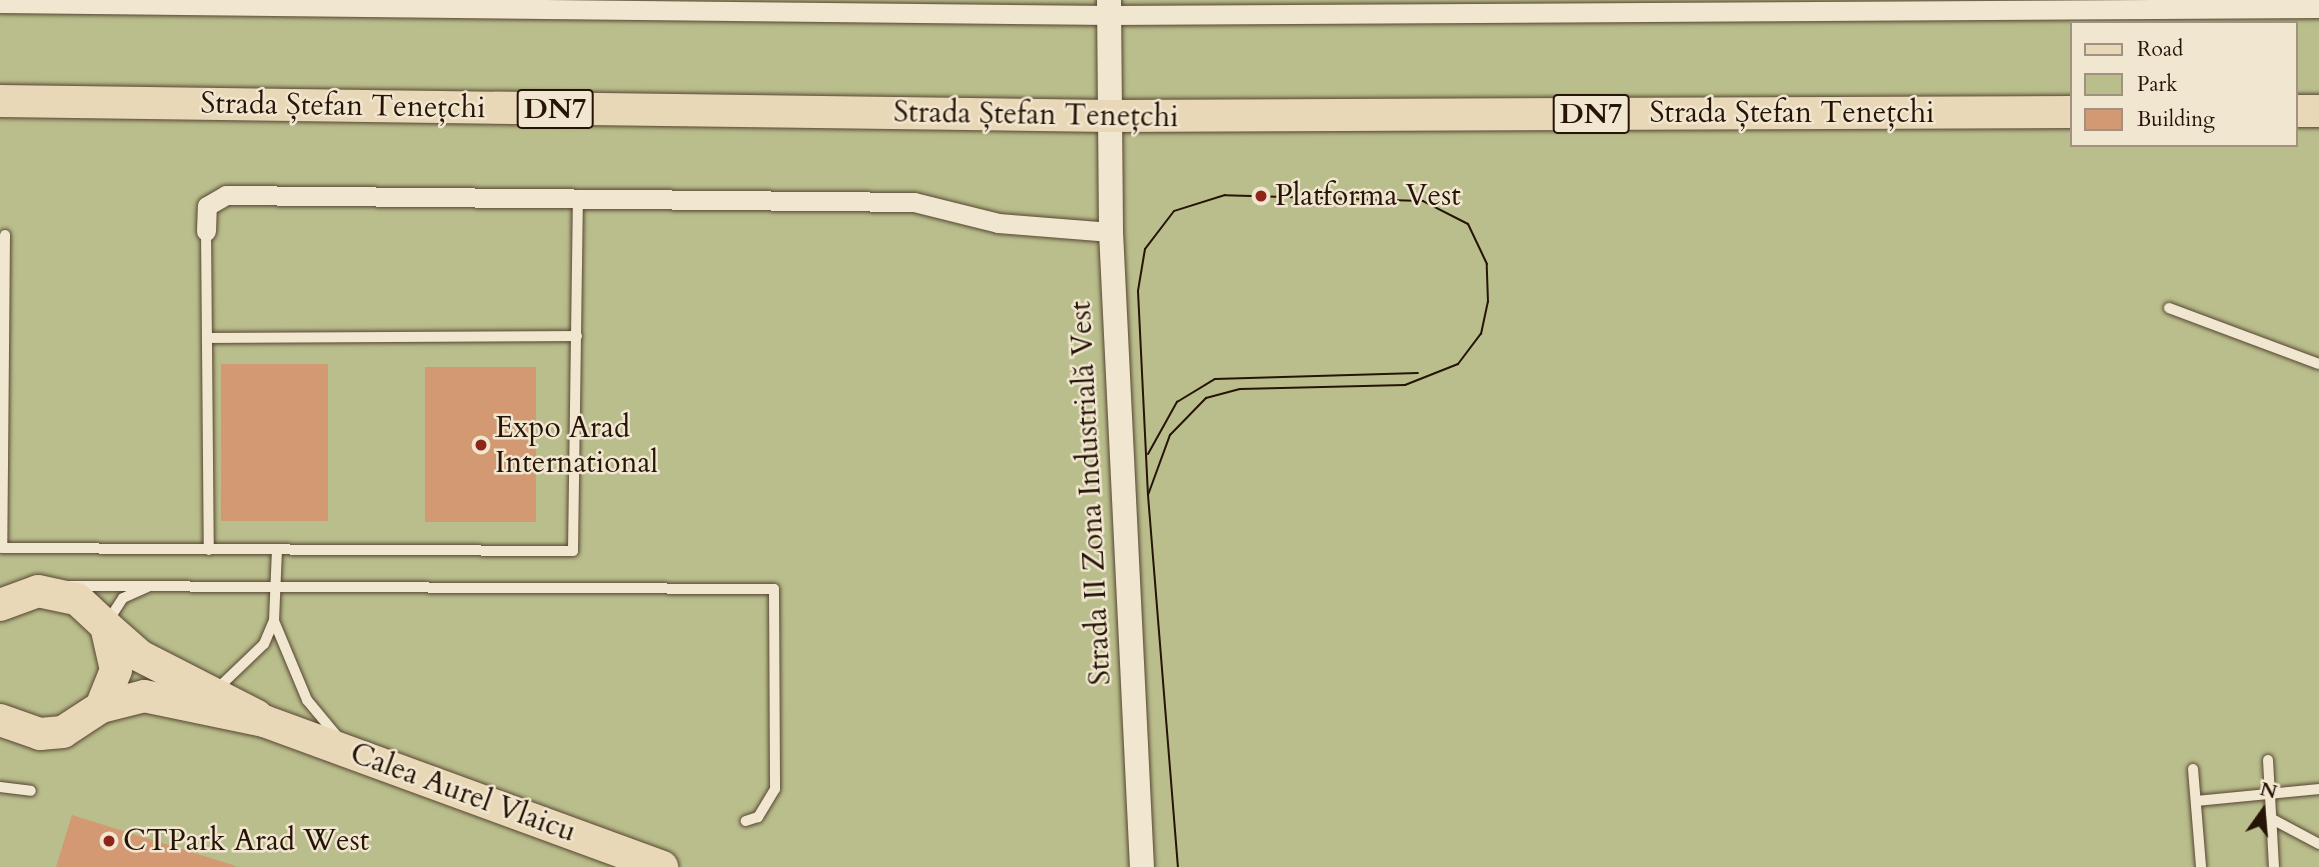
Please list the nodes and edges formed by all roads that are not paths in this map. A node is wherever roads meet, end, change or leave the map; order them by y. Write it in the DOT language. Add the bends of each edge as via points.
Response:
graph roads {
  1 [pos="71,1"];
  2 [pos="0,3"];
  3 [pos="447,4"];
  4 [pos="1877,4"];
  5 [pos="2130,4"];
  6 [pos="803,6"];
  7 [pos="1110,8"];
  8 [pos="2319,8"];
  9 [pos="0,101"];
  10 [pos="2298,111"];
  11 [pos="2319,111"];
  12 [pos="2070,112"];
  13 [pos="1110,116"];
  14 [pos="578,197"];
  15 [pos="206,231"];
  16 [pos="1111,232"];
  17 [pos="5,235"];
  18 [pos="2169,308"];
  19 [pos="577,336"];
  20 [pos="207,338"];
  21 [pos="2319,364"];
  22 [pos="277,549"];
  23 [pos="209,550"];
  24 [pos="277,583"];
  25 [pos="148,587"];
  26 [pos="14,596"];
  27 [pos="274,621"];
  28 [pos="106,626"];
  29 [pos="216,690"];
  30 [pos="101,707"];
  31 [pos="0,720"];
  32 [pos="264,720"];
  33 [pos="356,753"];
  34 [pos="2268,760"];
  35 [pos="2193,769"];
  36 [pos="0,787"];
  37 [pos="2319,789"];
  38 [pos="32,791"];
  39 [pos="2270,795"];
  40 [pos="2196,801"];
  41 [pos="2272,819"];
  42 [pos="746,821"];
  43 [pos="2319,844"];
  44 [pos="662,867"];
  45 [pos="1142,867"];
  46 [pos="2200,867"];
  47 [pos="2274,867"];
  1 -- 2 [label="street"];
  1 -- 3 [label="street"];
  3 -- 6 [label="street"];
  4 -- 5 [label="street"];
  4 -- 7 [label="street"];
  5 -- 8 [label="street"];
  6 -- 7 [label="street"];
  7 -- 13 [label="street, Strada II Zona Industrială Vest"];
  9 -- 13 [label="main road, Strada Ștefan Tenețchi / DN7"];
  10 -- 11 [label="main road"];
  12 -- 13 [label="main road, Strada Ștefan Tenețchi / DN7"];
  13 -- 16 [label="street, Strada II Zona Industrială Vest"];
  14 -- 15 [label="street" via="226,195 207,206"];
  14 -- 16 [label="street" via="914,202 998,223"];
  14 -- 19 [label="lane"];
  15 -- 20 [label="lane"];
  16 -- 45 [label="street, Strada II Zona Industrială Vest"];
  17 -- 23 [label="lane" via="2,548"];
  18 -- 21 [label="lane"];
  19 -- 20 [label="lane"];
  19 -- 22 [label="lane" via="573,551"];
  20 -- 23 [label="lane"];
  22 -- 23 [label="lane"];
  22 -- 24 [label="lane"];
  24 -- 25 [label="lane"];
  24 -- 27 [label="lane"];
  24 -- 42 [label="lane" via="774,589 775,789 758,817"];
  25 -- 26 [label="lane" via="86,583"];
  25 -- 28 [label="lane" via="124,598"];
  26 -- 28 [label="main road" via="77,599"];
  27 -- 29 [label="lane" via="259,655"];
  27 -- 33 [label="lane" via="314,712"];
  28 -- 29 [label="main road" via="140,656"];
  28 -- 30 [label="main road" via="116,670"];
  29 -- 32 [label="main road"];
  30 -- 31 [label="main road" via="63,732 40,734"];
  30 -- 32 [label="main road" via="144,696"];
  32 -- 33 [label="main road, Calea Aurel Vlaicu"];
  33 -- 44 [label="main road, Calea Aurel Vlaicu"];
  34 -- 39 [label="lane"];
  35 -- 40 [label="lane"];
  36 -- 38 [label="lane"];
  37 -- 39 [label="lane"];
  39 -- 40 [label="lane"];
  39 -- 41 [label="lane"];
  40 -- 46 [label="lane"];
  41 -- 43 [label="lane"];
  41 -- 47 [label="lane"];
}
